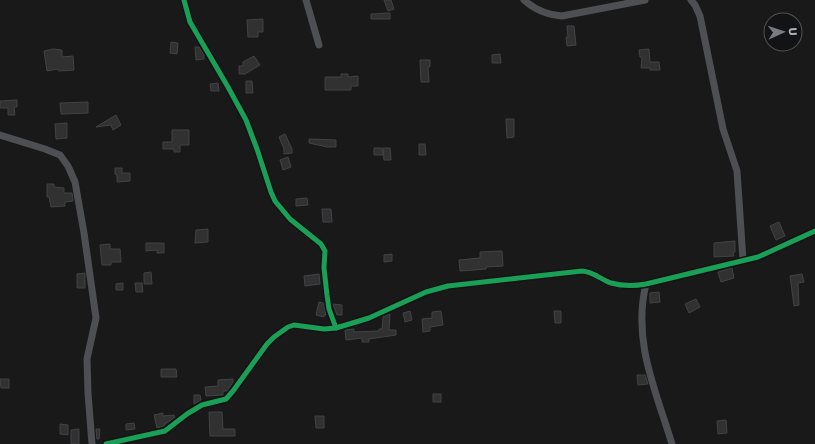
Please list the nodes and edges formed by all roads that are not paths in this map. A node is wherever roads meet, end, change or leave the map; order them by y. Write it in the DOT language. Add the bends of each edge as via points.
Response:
graph roads {
  1 [pos="184,0"];
  2 [pos="306,0"];
  3 [pos="524,0"];
  4 [pos="645,0"];
  5 [pos="691,0"];
  6 [pos="319,45"];
  7 [pos="0,135"];
  8 [pos="815,231"];
  9 [pos="743,260"];
  10 [pos="646,284"];
  11 [pos="336,328"];
  12 [pos="92,444"];
  13 [pos="106,444"];
  14 [pos="672,444"];
  1 -- 11 [label="street" via="190,22 246,120 276,201 290,219 325,251 324,268 329,309"];
  2 -- 6 [label="street"];
  3 -- 4 [label="street" via="540,11 562,16"];
  5 -- 9 [label="street" via="700,16 723,129 737,171"];
  7 -- 12 [label="street" via="60,155 75,182 96,318 87,363"];
  8 -- 9 [label="street" via="764,255"];
  9 -- 10 [label="street"];
  10 -- 11 [label="street" via="617,284 582,271 448,286 426,292 369,318"];
  10 -- 14 [label="street" via="642,308 644,351"];
  11 -- 13 [label="street" via="294,325 288,327 266,344 226,399 202,405 165,431"];
}
